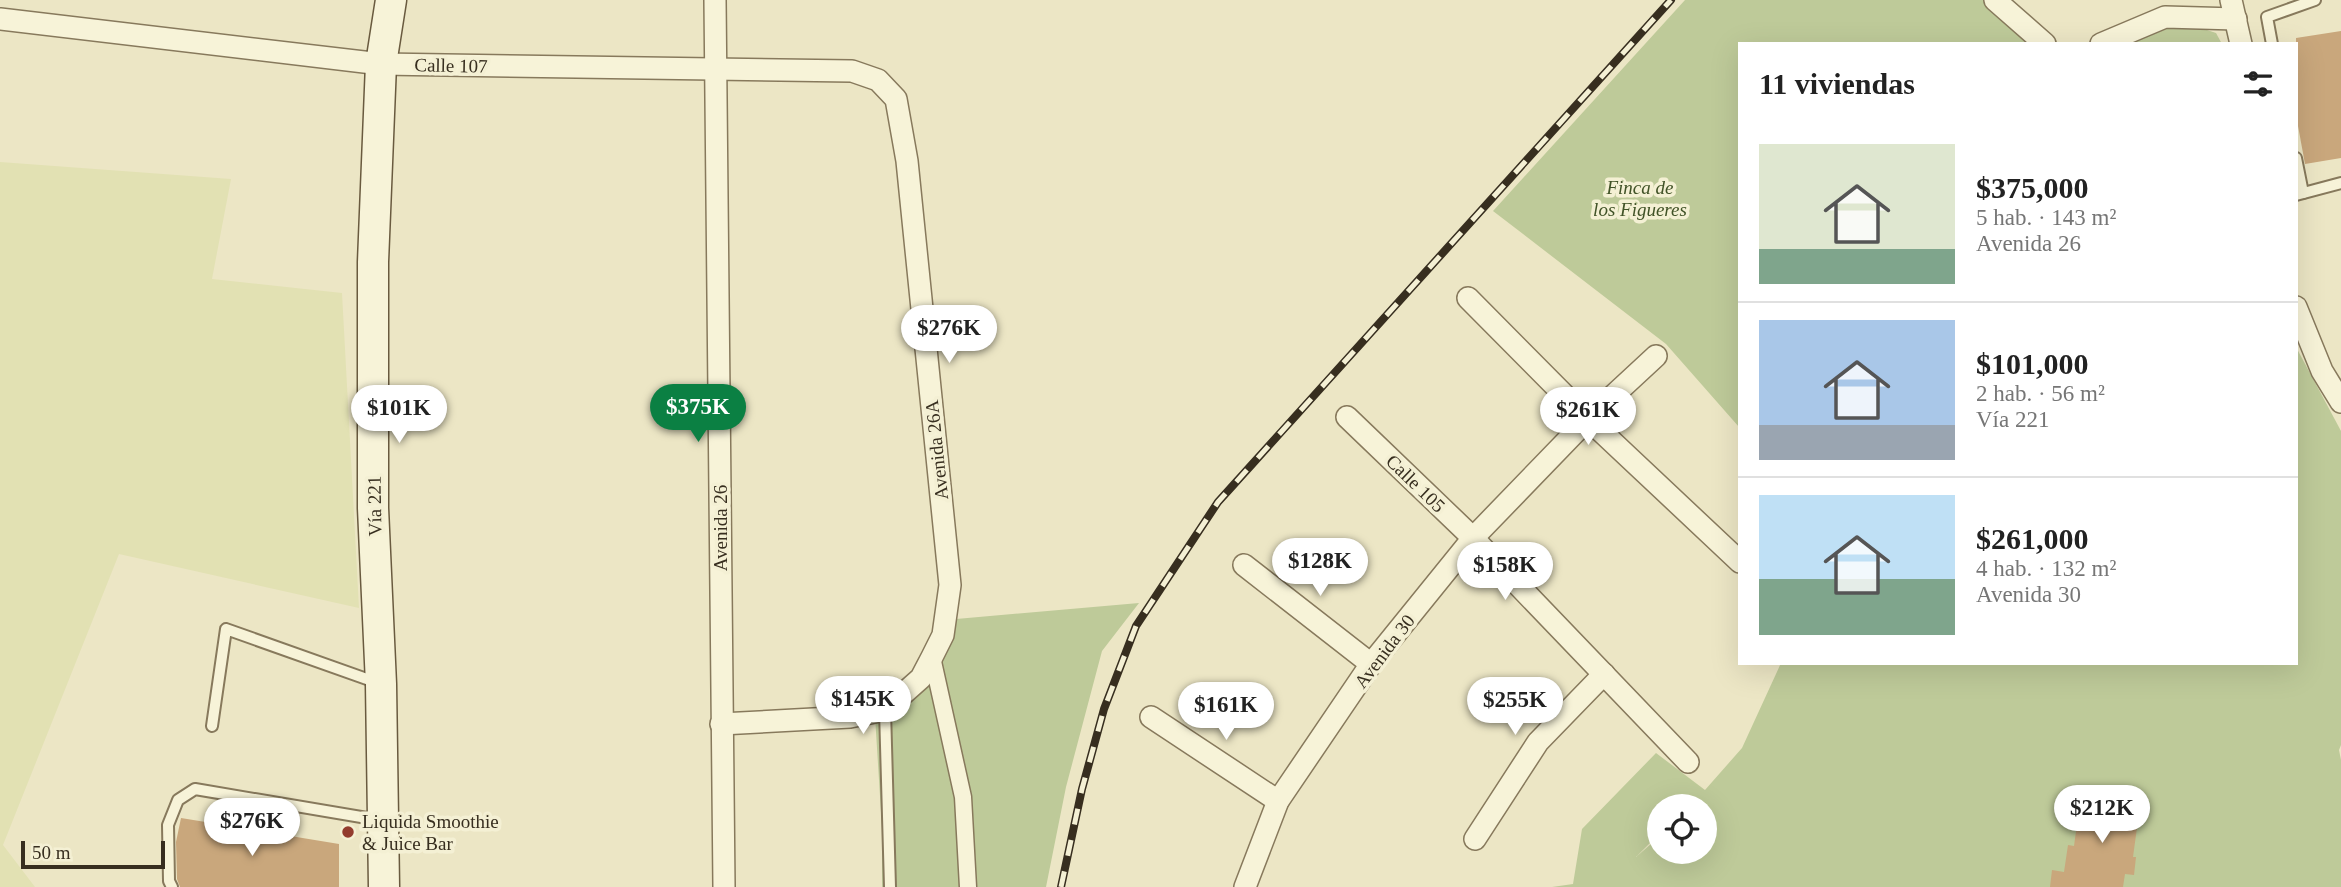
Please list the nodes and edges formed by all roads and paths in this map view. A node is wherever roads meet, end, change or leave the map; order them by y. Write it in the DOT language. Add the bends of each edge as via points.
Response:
graph roads {
  1 [pos="391,0"];
  2 [pos="715,0"];
  3 [pos="1995,0"];
  4 [pos="2315,0"];
  5 [pos="2233,10"];
  6 [pos="0,19"];
  7 [pos="2043,42"];
  8 [pos="2106,42"];
  9 [pos="2241,42"];
  10 [pos="2273,42"];
  11 [pos="381,64"];
  12 [pos="717,68"];
  13 [pos="896,99"];
  14 [pos="2298,176"];
  15 [pos="2341,183"];
  16 [pos="2300,194"];
  17 [pos="1468,298"];
  18 [pos="2298,312"];
  19 [pos="1656,356"];
  20 [pos="2341,402"];
  21 [pos="1347,417"];
  22 [pos="1588,419"];
  23 [pos="1473,538"];
  24 [pos="1738,560"];
  25 [pos="1244,565"];
  26 [pos="932,657"];
  27 [pos="1371,664"];
  28 [pos="1604,674"];
  29 [pos="381,684"];
  30 [pos="884,710"];
  31 [pos="1151,717"];
  32 [pos="721,724"];
  33 [pos="212,726"];
  34 [pos="1688,762"];
  35 [pos="1278,801"];
  36 [pos="382,820"];
  37 [pos="1475,839"];
  38 [pos="172,887"];
  39 [pos="384,887"];
  40 [pos="724,887"];
  41 [pos="890,887"];
  42 [pos="968,887"];
  43 [pos="1245,887"];
  1 -- 11 [label="main road, Vía 221"];
  2 -- 12 [label="street, Avenida 26"];
  3 -- 7 [label="street"];
  4 -- 10 [label="lane" via="2267,18"];
  5 -- 8 [label="street" via="2165,17"];
  5 -- 9 [label="street"];
  6 -- 11 [label="street, Calle 107"];
  11 -- 12 [label="street, Calle 107"];
  11 -- 29 [label="main road, Vía 221" via="373,262 373,508"];
  12 -- 13 [label="street, Calle 107" via="852,71 878,80"];
  12 -- 32 [label="street, Avenida 26"];
  13 -- 26 [label="street, Avenida 26A" via="907,161 950,585 943,635"];
  14 -- 16 [label="lane"];
  15 -- 16 [label="lane"];
  17 -- 22 [label="street"];
  18 -- 20 [label="street" via="2322,371"];
  19 -- 22 [label="street, Avenida 30"];
  21 -- 23 [label="street, Calle 105"];
  22 -- 23 [label="street, Avenida 30"];
  22 -- 24 [label="street"];
  23 -- 27 [label="street, Avenida 30"];
  23 -- 28 [label="street, Calle 105"];
  25 -- 27 [label="street"];
  26 -- 30 [label="street, Avenida 26A" via="921,678"];
  26 -- 42 [label="street" via="963,797"];
  27 -- 35 [label="street, Avenida 30"];
  28 -- 34 [label="street, Calle 105"];
  28 -- 37 [label="street" via="1538,742"];
  29 -- 33 [label="lane" via="226,629"];
  29 -- 36 [label="main road, Vía 221"];
  30 -- 32 [label="street" via="850,717"];
  30 -- 41 [label="lane"];
  31 -- 35 [label="street"];
  32 -- 40 [label="street, Avenida 26"];
  35 -- 43 [label="street, Avenida 30"];
  36 -- 38 [label="lane" via="195,789 178,800 168,825"];
  36 -- 39 [label="main road, Vía 221"];
}
